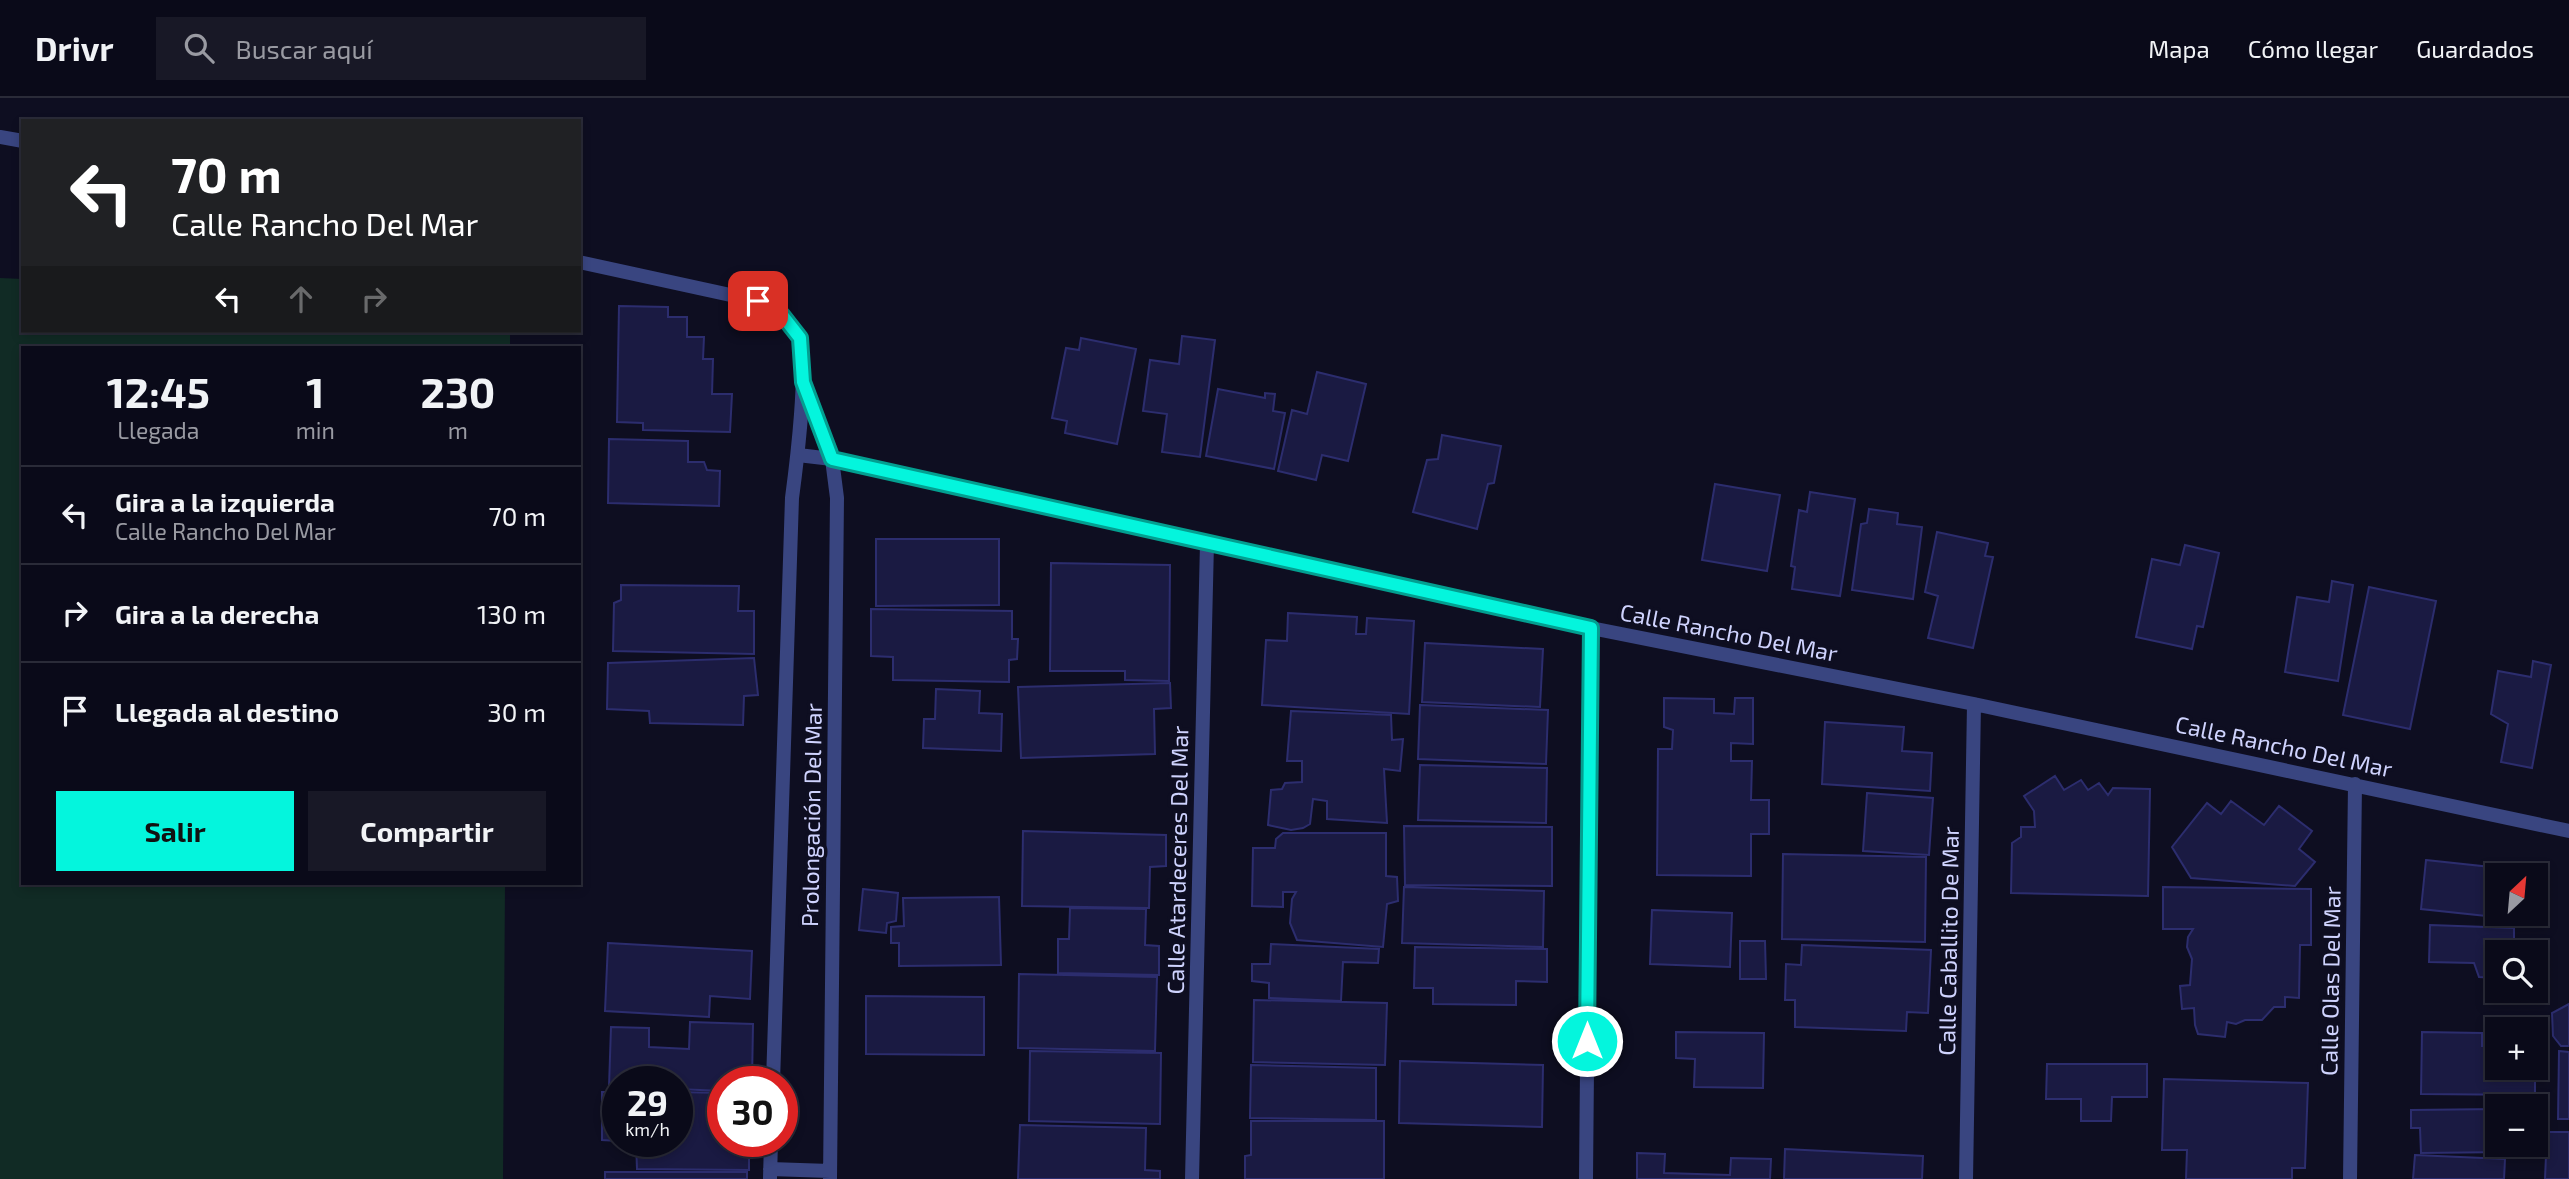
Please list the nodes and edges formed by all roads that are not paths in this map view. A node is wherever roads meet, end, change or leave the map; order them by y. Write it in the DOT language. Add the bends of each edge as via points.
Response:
graph roads {
  1 [pos="0,136"];
  2 [pos="21,141"];
  3 [pos="581,262"];
  4 [pos="803,382"];
  5 [pos="798,455"];
  6 [pos="832,459"];
  7 [pos="1206,542"];
  8 [pos="1591,628"];
  9 [pos="1974,704"];
  10 [pos="2355,784"];
  11 [pos="2569,831"];
  12 [pos="774,1066"];
  13 [pos="770,1174"];
  14 [pos="830,1175"];
  15 [pos="1192,1179"];
  16 [pos="1586,1179"];
  17 [pos="1966,1179"];
  18 [pos="2350,1179"];
  1 -- 2 [label="street"];
  3 -- 4 [label="street" via="758,301 782,315 800,338"];
  4 -- 5 [label="street, Prolongación Del Mar"];
  4 -- 6 [label="street, Prolongación Del Mar"];
  5 -- 6 [label="street, Calle Rancho Del Mar"];
  5 -- 12 [label="street, Prolongación Del Mar" via="792,498"];
  6 -- 7 [label="street, Calle Rancho Del Mar"];
  6 -- 14 [label="street, Prolongación Del Mar" via="837,498"];
  7 -- 8 [label="street, Calle Rancho Del Mar"];
  7 -- 15 [label="street, Calle Atardeceres Del Mar"];
  8 -- 9 [label="street, Calle Rancho Del Mar"];
  8 -- 16 [label="street"];
  9 -- 10 [label="street, Calle Rancho Del Mar"];
  9 -- 17 [label="street, Calle Caballito De Mar"];
  10 -- 11 [label="street, Calle Rancho Del Mar"];
  10 -- 18 [label="street, Calle Olas Del Mar"];
  13 -- 14 [label="street, Prolongación Del Mar"];
}
